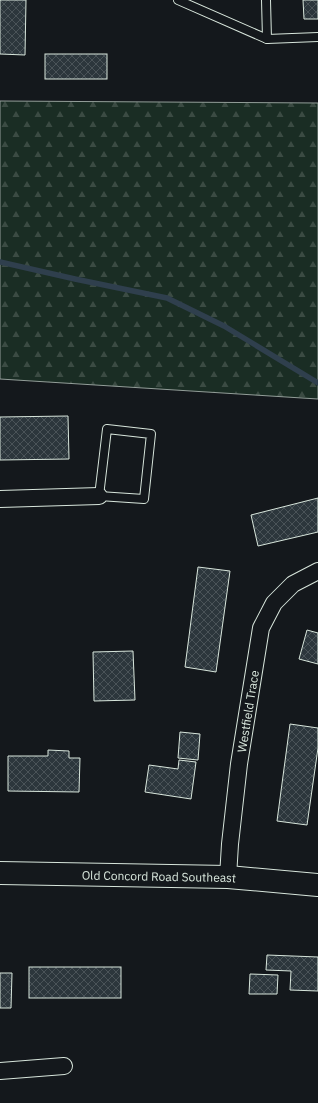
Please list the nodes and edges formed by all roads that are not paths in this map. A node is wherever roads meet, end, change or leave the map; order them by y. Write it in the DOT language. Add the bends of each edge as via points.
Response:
graph roads {
  1 [pos="178,0"];
  2 [pos="266,0"];
  3 [pos="318,37"];
  4 [pos="267,39"];
  5 [pos="99,496"];
  6 [pos="0,500"];
  7 [pos="318,571"];
  8 [pos="0,873"];
  9 [pos="228,877"];
  10 [pos="318,885"];
  11 [pos="64,1066"];
  12 [pos="0,1071"];
  1 -- 4 [label="lane"];
  2 -- 4 [label="lane"];
  3 -- 4 [label="lane"];
  5 -- 5 [label="lane" via="107,429 151,434 144,499"];
  5 -- 6 [label="street"];
  7 -- 9 [label="street, Westfield Trace" via="293,584 274,603 261,628 239,764"];
  8 -- 9 [label="street, Old Concord Road Southeast"];
  9 -- 10 [label="street, Old Concord Road Southeast"];
  11 -- 12 [label="street"];
}
